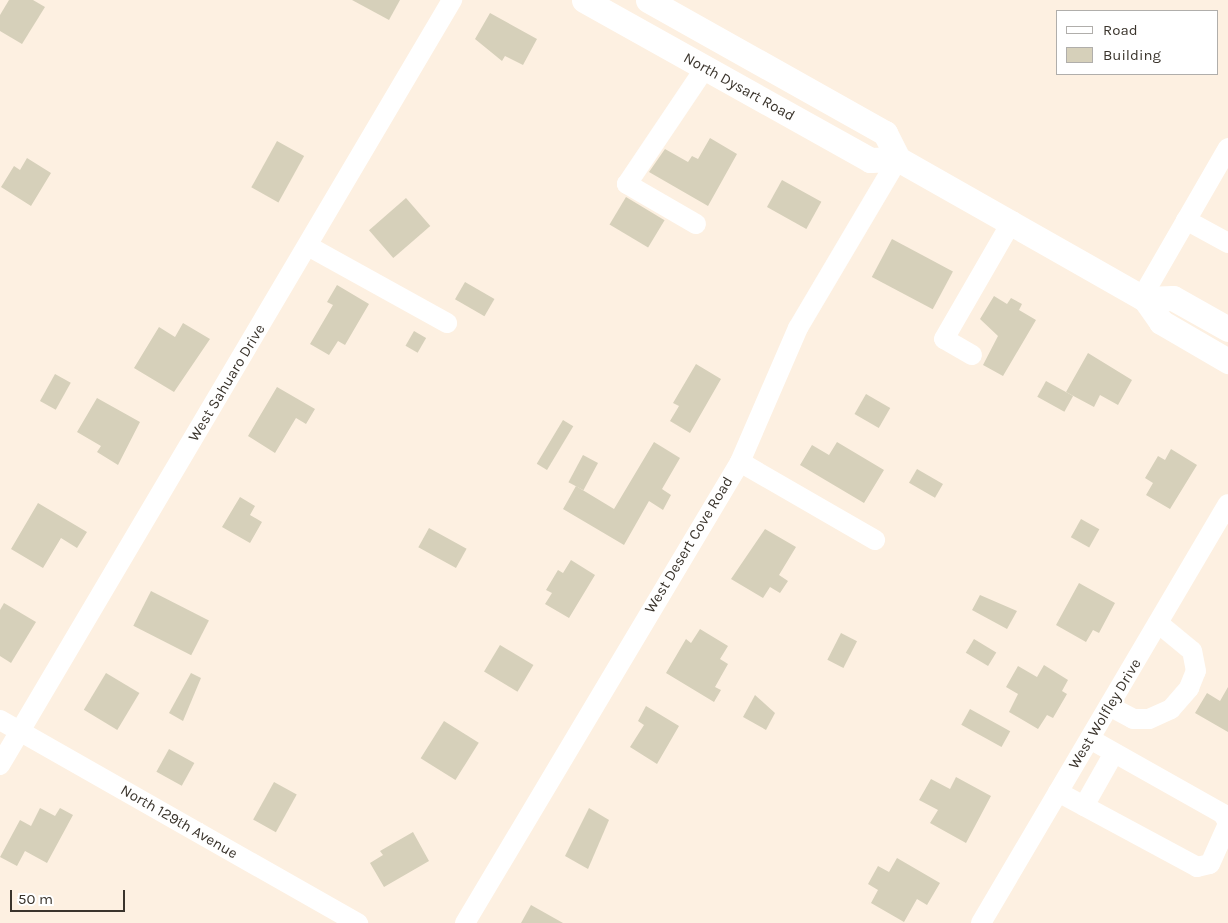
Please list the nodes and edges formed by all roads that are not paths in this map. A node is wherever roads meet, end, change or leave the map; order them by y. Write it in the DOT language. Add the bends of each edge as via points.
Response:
graph roads {
  1 [pos="452,0"];
  2 [pos="584,0"];
  3 [pos="648,0"];
  4 [pos="705,68"];
  5 [pos="1228,148"];
  6 [pos="898,159"];
  7 [pos="1186,220"];
  8 [pos="1011,223"];
  9 [pos="696,224"];
  10 [pos="1228,243"];
  11 [pos="308,246"];
  12 [pos="1144,298"];
  13 [pos="446,323"];
  14 [pos="1228,329"];
  15 [pos="972,355"];
  16 [pos="1228,360"];
  17 [pos="740,462"];
  18 [pos="1228,504"];
  19 [pos="875,540"];
  20 [pos="1158,623"];
  21 [pos="1109,706"];
  22 [pos="0,720"];
  23 [pos="20,732"];
  24 [pos="1090,739"];
  25 [pos="1114,753"];
  26 [pos="0,765"];
  27 [pos="1058,792"];
  28 [pos="1084,806"];
  29 [pos="1228,823"];
  30 [pos="358,923"];
  31 [pos="465,923"];
  32 [pos="981,923"];
  1 -- 11 [label="street, West Sahuaro Drive"];
  2 -- 4 [label="main road, North Dysart Road"];
  3 -- 6 [label="main road, North Dysart Road" via="885,133"];
  4 -- 6 [label="main road, North Dysart Road" via="870,160"];
  4 -- 9 [label="street" via="628,184"];
  5 -- 7 [label="street"];
  6 -- 8 [label="main road"];
  6 -- 17 [label="street, West Desert Cove Road" via="798,328"];
  7 -- 10 [label="street"];
  7 -- 12 [label="street"];
  8 -- 12 [label="main road"];
  8 -- 15 [label="street" via="944,339"];
  11 -- 13 [label="street"];
  11 -- 23 [label="street, West Sahuaro Drive"];
  12 -- 14 [label="main road" via="1172,298"];
  12 -- 16 [label="main road" via="1160,322"];
  17 -- 19 [label="street"];
  17 -- 31 [label="street, West Desert Cove Road"];
  18 -- 20 [label="street, West Wolfley Drive"];
  20 -- 21 [label="street, West Wolfley Drive"];
  20 -- 21 [label="street" via="1192,651 1196,671 1188,688 1171,709 1149,719 1133,719"];
  21 -- 24 [label="street, West Wolfley Drive"];
  22 -- 23 [label="street, North 129th Avenue"];
  23 -- 26 [label="street, West Sahuaro Drive"];
  23 -- 30 [label="street, North 129th Avenue"];
  24 -- 25 [label="street"];
  24 -- 27 [label="street, West Wolfley Drive"];
  25 -- 28 [label="street"];
  25 -- 29 [label="street" via="1223,814"];
  27 -- 28 [label="street"];
  27 -- 32 [label="street, West Wolfley Drive"];
  28 -- 29 [label="street" via="1197,867 1210,864"];
}
